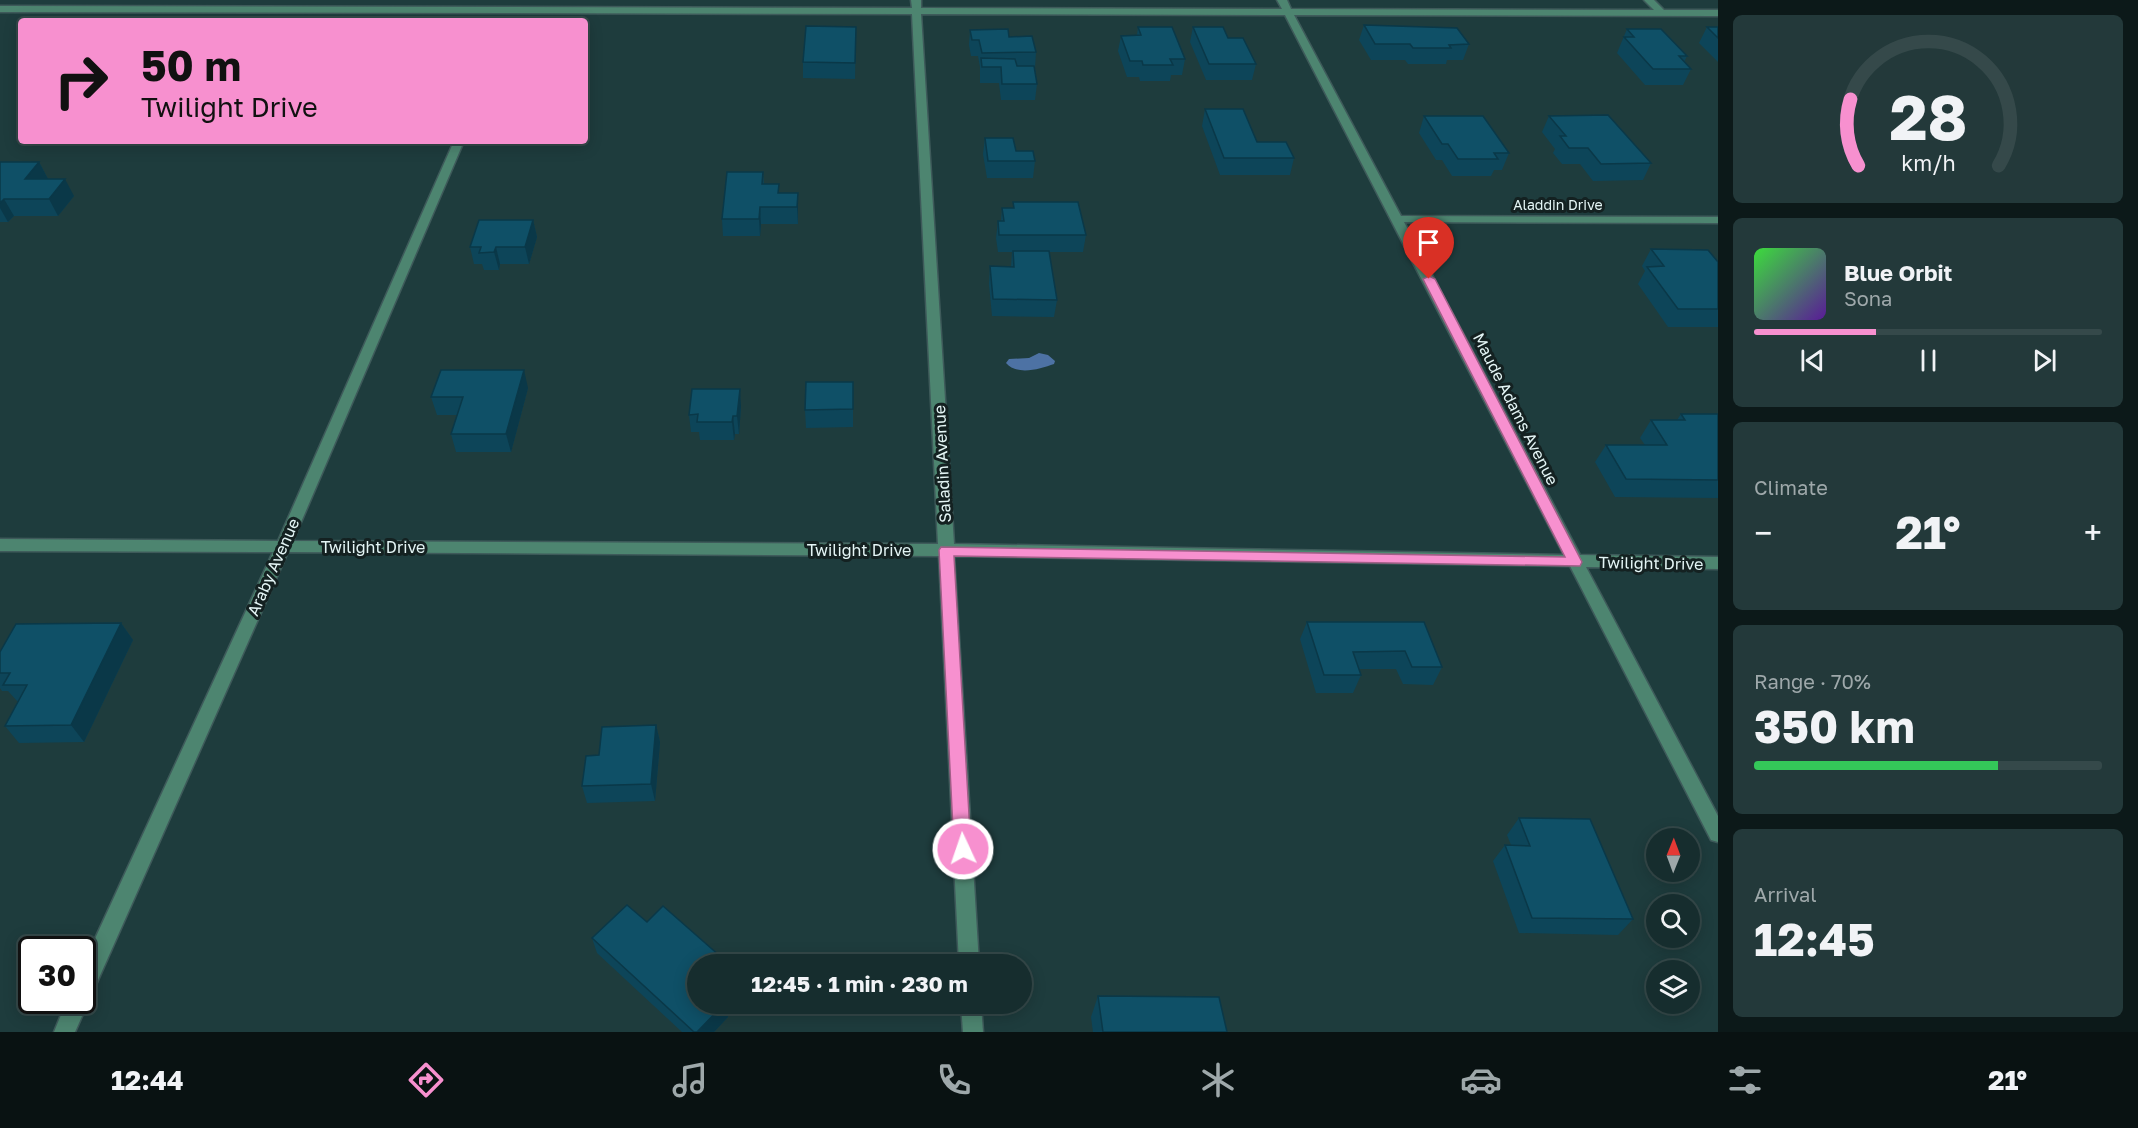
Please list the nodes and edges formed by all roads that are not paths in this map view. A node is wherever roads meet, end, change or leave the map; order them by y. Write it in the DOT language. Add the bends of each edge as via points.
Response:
graph roads {
  1 [pos="520,0"];
  2 [pos="1282,0"];
  3 [pos="1649,0"];
  4 [pos="917,6"];
  5 [pos="0,9"];
  6 [pos="515,10"];
  7 [pos="1662,13"];
  8 [pos="1289,14"];
  9 [pos="1718,14"];
  10 [pos="512,18"];
  11 [pos="458,144"];
  12 [pos="1398,219"];
  13 [pos="1718,220"];
  14 [pos="0,545"];
  15 [pos="283,546"];
  16 [pos="946,550"];
  17 [pos="1575,562"];
  18 [pos="1718,564"];
  19 [pos="1718,834"];
  20 [pos="968,954"];
  21 [pos="96,960"];
  22 [pos="72,1014"];
  23 [pos="972,1014"];
  24 [pos="64,1032"];
  25 [pos="973,1032"];
  1 -- 6 [label="street"];
  2 -- 8 [label="street, Maude Adams Avenue"];
  3 -- 7 [label="street"];
  4 -- 6 [label="street"];
  4 -- 8 [label="street"];
  4 -- 16 [label="street, Saladin Avenue"];
  5 -- 6 [label="street"];
  6 -- 10 [label="street"];
  7 -- 8 [label="street"];
  7 -- 9 [label="street"];
  8 -- 12 [label="street, Maude Adams Avenue"];
  11 -- 15 [label="street, Araby Avenue"];
  12 -- 13 [label="street, Aladdin Drive"];
  12 -- 17 [label="street, Maude Adams Avenue"];
  14 -- 15 [label="street, Twilight Drive"];
  15 -- 16 [label="street, Twilight Drive"];
  15 -- 21 [label="street, Araby Avenue"];
  16 -- 17 [label="street, Twilight Drive"];
  16 -- 20 [label="street, Saladin Avenue"];
  17 -- 18 [label="street, Twilight Drive"];
  17 -- 19 [label="street, Maude Adams Avenue"];
  22 -- 24 [label="street"];
  23 -- 25 [label="street"];
}
